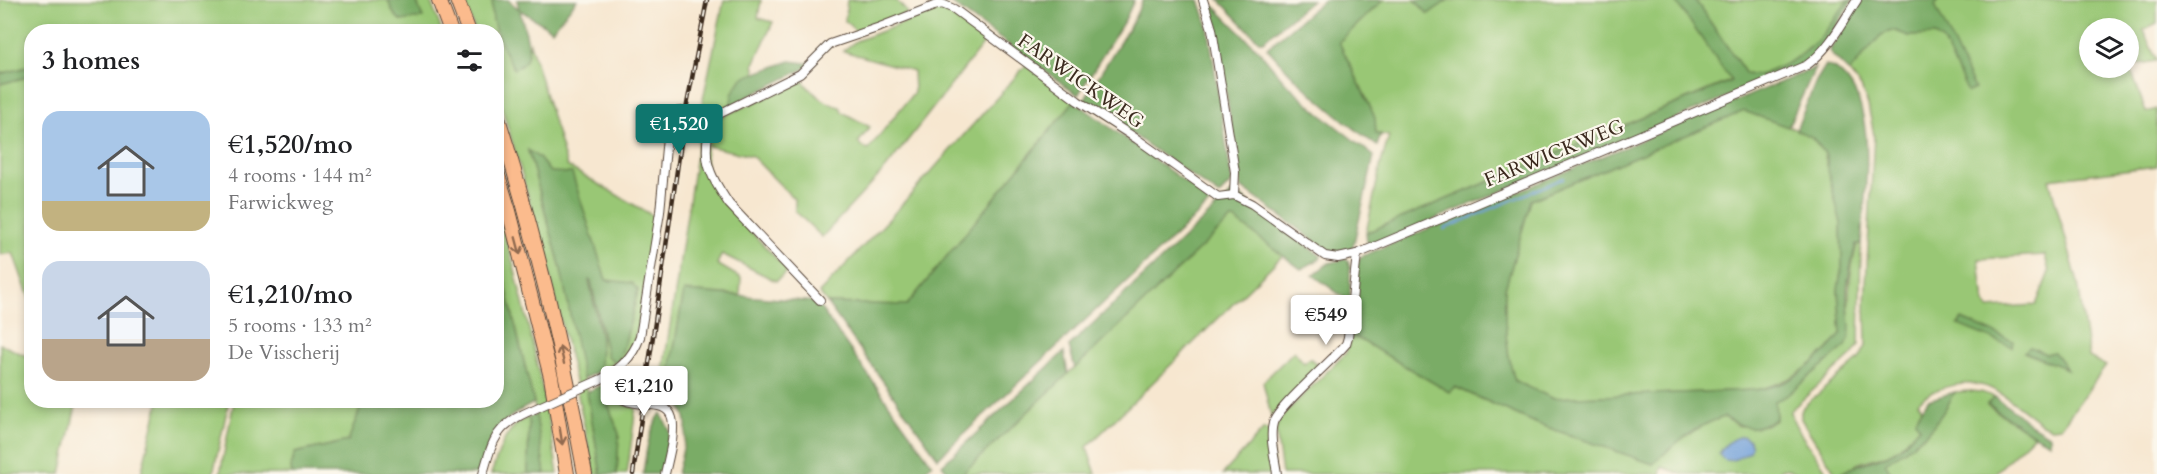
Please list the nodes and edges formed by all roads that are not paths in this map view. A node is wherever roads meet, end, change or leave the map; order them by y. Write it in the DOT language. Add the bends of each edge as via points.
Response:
graph roads {
  1 [pos="439,0"];
  2 [pos="456,0"];
  3 [pos="1203,0"];
  4 [pos="1857,0"];
  5 [pos="448,24"];
  6 [pos="466,24"];
  7 [pos="711,117"];
  8 [pos="504,138"];
  9 [pos="1234,195"];
  10 [pos="504,196"];
  11 [pos="1357,254"];
  12 [pos="820,300"];
  13 [pos="612,374"];
  14 [pos="483,474"];
  15 [pos="567,474"];
  16 [pos="585,474"];
  17 [pos="665,474"];
  18 [pos="1277,474"];
  1 -- 5 [label="highway"];
  2 -- 6 [label="highway"];
  3 -- 9 [label="street" via="1214,40 1235,172"];
  4 -- 11 [label="street, FARWICKWEG" via="1829,43 1807,65"];
  7 -- 9 [label="street, FARWICKWEG" via="800,75 830,44 942,4 1218,197"];
  7 -- 12 [label="street" via="706,161 717,186 729,204"];
  7 -- 13 [label="street" via="680,110 670,116 642,329 634,351"];
  16 -- 8 [label="highway, one-way" via="570,386"];
  9 -- 11 [label="street, FARWICKWEG" via="1325,256"];
  10 -- 15 [label="highway, one-way" via="551,377"];
  11 -- 18 [label="street" via="1346,344 1273,424"];
  13 -- 14 [label="street, bridge" via="513,419 495,436"];
  13 -- 17 [label="street" via="616,392 625,401 660,407 670,413 673,430"];
}
